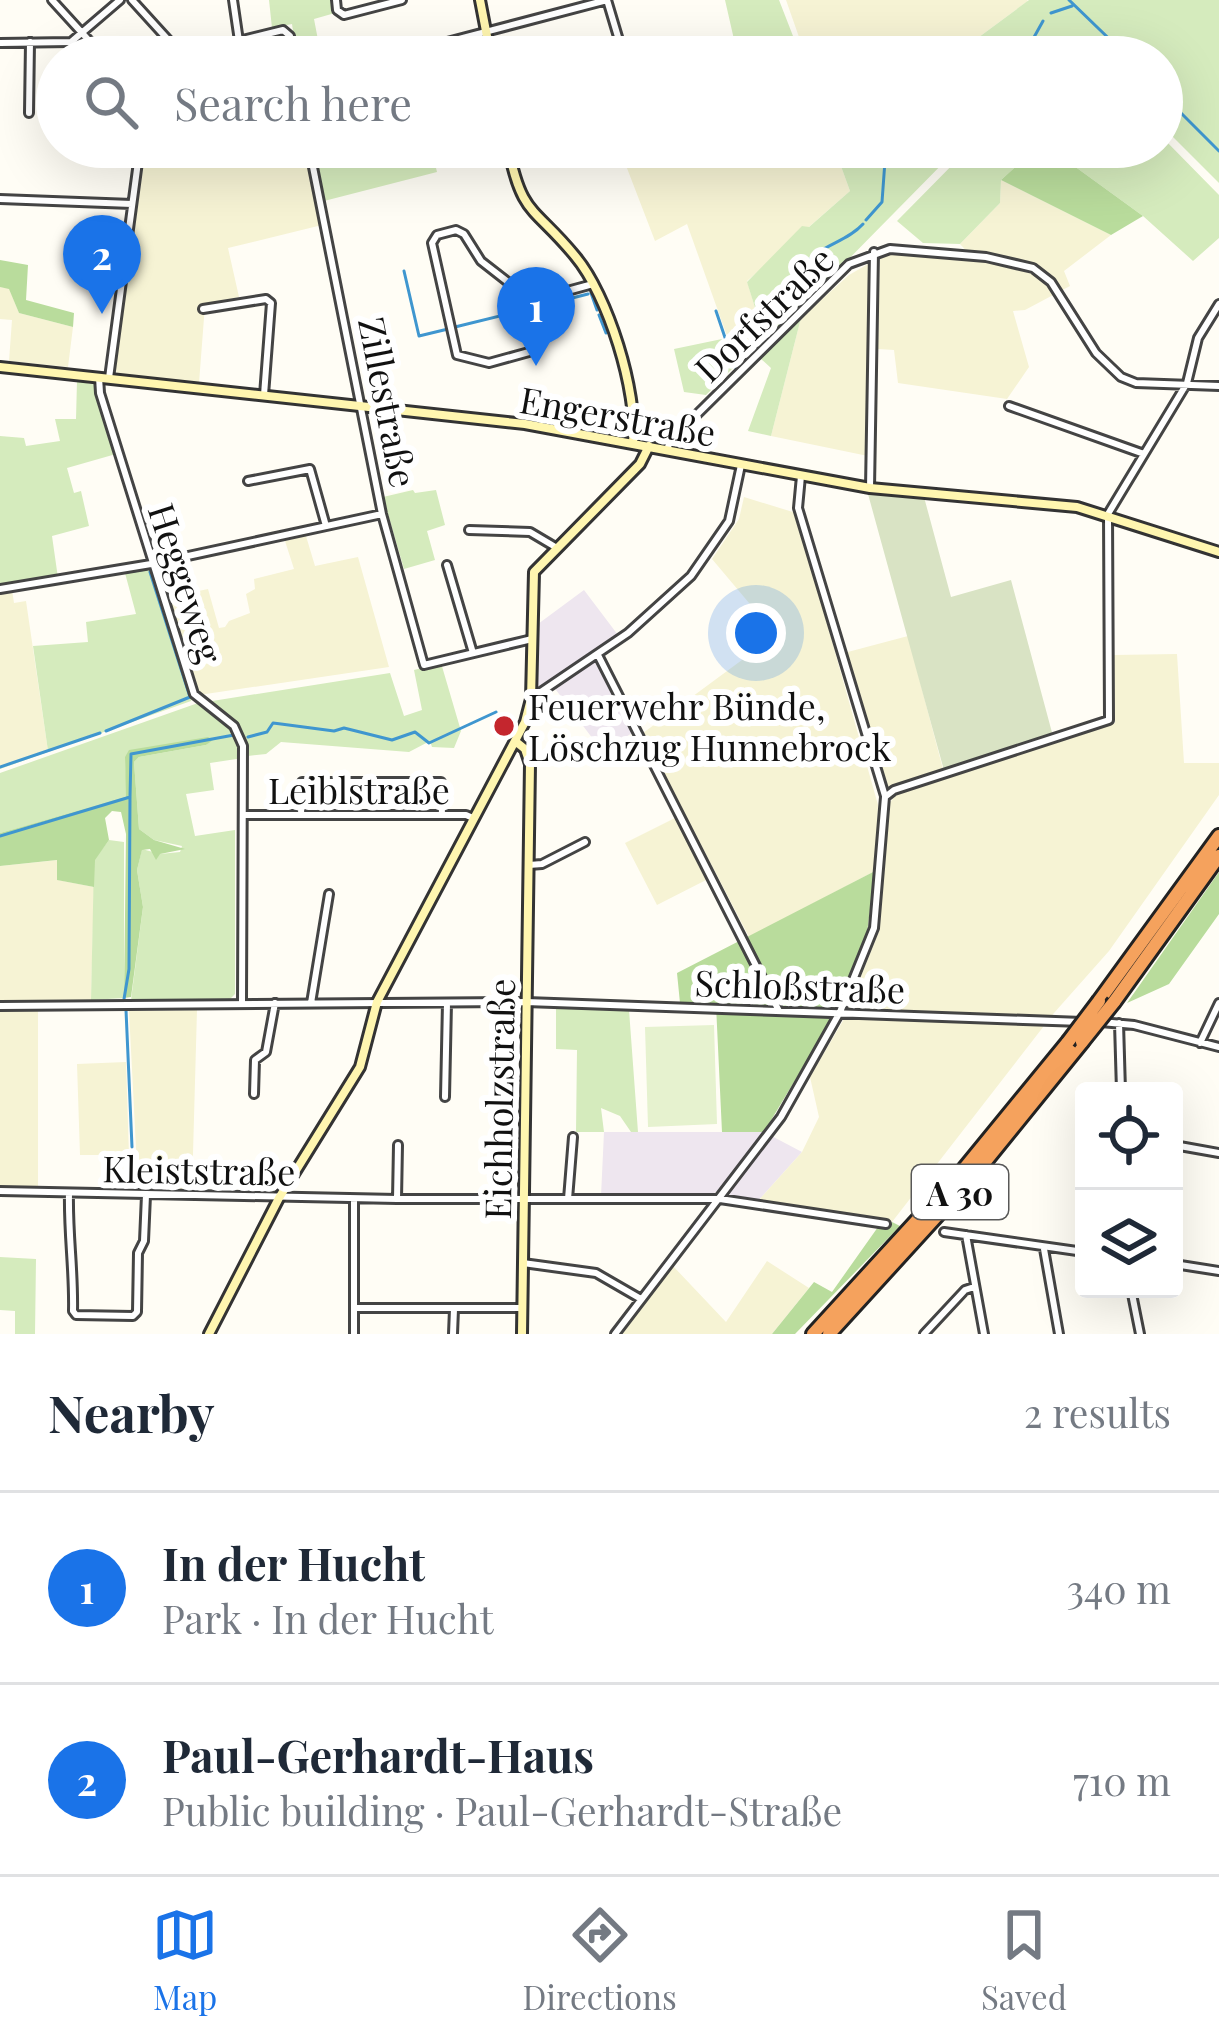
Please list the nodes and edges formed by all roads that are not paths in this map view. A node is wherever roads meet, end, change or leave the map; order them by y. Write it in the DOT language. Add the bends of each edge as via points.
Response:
graph roads {
  1 [pos="52,0"];
  2 [pos="120,0"];
  3 [pos="132,0"];
  4 [pos="233,0"];
  5 [pos="336,0"];
  6 [pos="402,0"];
  7 [pos="480,0"];
  8 [pos="607,0"];
  9 [pos="487,32"];
  10 [pos="83,34"];
  11 [pos="80,36"];
  12 [pos="165,36"];
  13 [pos="238,36"];
  14 [pos="259,36"];
  15 [pos="289,36"];
  16 [pos="471,36"];
  17 [pos="488,36"];
  18 [pos="618,36"];
  19 [pos="0,43"];
  20 [pos="30,43"];
  21 [pos="36,43"];
  22 [pos="29,112"];
  23 [pos="137,168"];
  24 [pos="313,168"];
  25 [pos="513,168"];
  26 [pos="0,199"];
  27 [pos="132,204"];
  28 [pos="874,252"];
  29 [pos="593,284"];
  30 [pos="524,303"];
  31 [pos="1219,304"];
  32 [pos="203,309"];
  33 [pos="0,367"];
  34 [pos="104,378"];
  35 [pos="1187,383"];
  36 [pos="1219,386"];
  37 [pos="264,395"];
  38 [pos="360,405"];
  39 [pos="1009,406"];
  40 [pos="633,442"];
  41 [pos="649,446"];
  42 [pos="667,449"];
  43 [pos="1144,454"];
  44 [pos="741,465"];
  45 [pos="801,476"];
  46 [pos="248,481"];
  47 [pos="870,488"];
  48 [pos="382,514"];
  49 [pos="1108,514"];
  50 [pos="326,526"];
  51 [pos="470,530"];
  52 [pos="557,548"];
  53 [pos="1219,552"];
  54 [pos="151,564"];
  55 [pos="447,565"];
  56 [pos="0,589"];
  57 [pos="532,639"];
  58 [pos="473,653"];
  59 [pos="598,655"];
  60 [pos="531,698"];
  61 [pos="515,741"];
  62 [pos="885,796"];
  63 [pos="244,815"];
  64 [pos="442,815"];
  65 [pos="301,816"];
  66 [pos="473,818"];
  67 [pos="1219,836"];
  68 [pos="585,842"];
  69 [pos="1219,856"];
  70 [pos="529,866"];
  71 [pos="329,893"];
  72 [pos="376,1002"];
  73 [pos="526,1002"];
  74 [pos="1107,1002"];
  75 [pos="274,1003"];
  76 [pos="311,1003"];
  77 [pos="447,1003"];
  78 [pos="1219,1003"];
  79 [pos="242,1004"];
  80 [pos="0,1006"];
  81 [pos="779,1011"];
  82 [pos="840,1012"];
  83 [pos="1119,1023"];
  84 [pos="1075,1042"];
  85 [pos="1200,1043"];
  86 [pos="1219,1047"];
  87 [pos="1121,1082"];
  88 [pos="254,1094"];
  89 [pos="445,1096"];
  90 [pos="573,1137"];
  91 [pos="398,1144"];
  92 [pos="1183,1147"];
  93 [pos="1219,1154"];
  94 [pos="0,1191"];
  95 [pos="69,1193"];
  96 [pos="146,1195"];
  97 [pos="279,1198"];
  98 [pos="524,1198"];
  99 [pos="354,1199"];
  100 [pos="398,1199"];
  101 [pos="568,1199"];
  102 [pos="720,1199"];
  103 [pos="886,1225"];
  104 [pos="944,1232"];
  105 [pos="966,1235"];
  106 [pos="1043,1247"];
  107 [pos="1075,1251"];
  108 [pos="523,1262"];
  109 [pos="1183,1265"];
  110 [pos="1219,1271"];
  111 [pos="974,1287"];
  112 [pos="1133,1298"];
  113 [pos="641,1299"];
  114 [pos="354,1308"];
  115 [pos="523,1308"];
  116 [pos="454,1310"];
  117 [pos="208,1334"];
  118 [pos="354,1334"];
  119 [pos="453,1334"];
  120 [pos="522,1334"];
  121 [pos="615,1334"];
  122 [pos="812,1334"];
  123 [pos="829,1334"];
  124 [pos="924,1334"];
  125 [pos="984,1334"];
  126 [pos="1058,1334"];
  127 [pos="1140,1334"];
  1 -- 10 [label="street"];
  2 -- 10 [label="street"];
  3 -- 12 [label="street"];
  4 -- 13 [label="street"];
  5 -- 6 [label="street" via="344,15"];
  7 -- 9 [label="street"];
  8 -- 9 [label="street"];
  8 -- 18 [label="street"];
  9 -- 16 [label="street"];
  9 -- 17 [label="street"];
  10 -- 11 [label="street"];
  14 -- 15 [label="street"];
  19 -- 20 [label="street"];
  20 -- 21 [label="street"];
  20 -- 22 [label="street"];
  23 -- 27 [label="street"];
  24 -- 38 [label="street, Zillestraße"];
  25 -- 29 [label="street" via="521,198"];
  26 -- 27 [label="street"];
  27 -- 34 [label="street"];
  28 -- 35 [label="street, Dorfstraße" via="921,249 1033,268 1120,377"];
  28 -- 42 [label="street, Dorfstraße" via="849,264"];
  28 -- 47 [label="street"];
  29 -- 30 [label="street"];
  29 -- 40 [label="street" via="631,384"];
  30 -- 30 [label="street" via="461,231 433,239 461,359 489,363 529,352 535,341"];
  31 -- 35 [label="street" via="1198,338"];
  32 -- 37 [label="street" via="272,303"];
  33 -- 34 [label="street, Engerstraße"];
  34 -- 37 [label="street, Engerstraße"];
  34 -- 54 [label="street, Heggeweg" via="100,393"];
  35 -- 36 [label="street, Dorfstraße"];
  35 -- 43 [label="street"];
  37 -- 38 [label="street, Engerstraße"];
  38 -- 40 [label="street, Engerstraße"];
  38 -- 48 [label="street, Zillestraße"];
  39 -- 43 [label="street"];
  40 -- 41 [label="street, Engerstraße"];
  41 -- 42 [label="street, Engerstraße"];
  41 -- 52 [label="street"];
  42 -- 44 [label="street, Engerstraße"];
  43 -- 49 [label="street"];
  44 -- 45 [label="street, Engerstraße"];
  44 -- 59 [label="street" via="729,521 691,577"];
  45 -- 47 [label="street, Engerstraße"];
  45 -- 62 [label="street" via="798,508"];
  46 -- 50 [label="street" via="310,469"];
  47 -- 49 [label="street, Engerstraße"];
  48 -- 50 [label="street"];
  48 -- 58 [label="street, Zillestraße" via="424,665"];
  49 -- 53 [label="street, Engerstraße"];
  49 -- 62 [label="street" via="1109,720"];
  50 -- 54 [label="street"];
  51 -- 52 [label="street" via="530,532"];
  52 -- 57 [label="street" via="534,572"];
  54 -- 56 [label="street"];
  54 -- 63 [label="street, Heggeweg" via="194,694 234,726 244,746"];
  55 -- 58 [label="street"];
  57 -- 58 [label="street"];
  57 -- 60 [label="street"];
  59 -- 60 [label="street"];
  59 -- 81 [label="street"];
  60 -- 61 [label="street"];
  61 -- 66 [label="street"];
  61 -- 70 [label="street, Eichholzstraße" via="530,764"];
  62 -- 82 [label="street" via="874,928"];
  63 -- 65 [label="street, Leiblstraße"];
  63 -- 79 [label="street, Heggeweg"];
  64 -- 65 [label="street, Leiblstraße"];
  64 -- 65 [label="street" via="441,782 302,782"];
  64 -- 66 [label="street, Leiblstraße"];
  66 -- 72 [label="street"];
  67 -- 74 [label="highway, A 30"];
  68 -- 70 [label="street"];
  69 -- 74 [label="highway, A 30"];
  70 -- 73 [label="street, Eichholzstraße"];
  71 -- 76 [label="street"];
  72 -- 76 [label="street, Schloßstraße"];
  72 -- 77 [label="street, Schloßstraße"];
  72 -- 97 [label="street" via="360,1067"];
  73 -- 77 [label="street, Schloßstraße"];
  73 -- 81 [label="street, Schloßstraße"];
  73 -- 98 [label="street, Eichholzstraße"];
  74 -- 84 [label="highway, A 30, bridge"];
  75 -- 76 [label="street, Schloßstraße"];
  75 -- 79 [label="street, Schloßstraße"];
  75 -- 88 [label="street" via="266,1052 255,1060"];
  77 -- 89 [label="street"];
  78 -- 85 [label="street"];
  79 -- 80 [label="street, Schloßstraße"];
  81 -- 82 [label="street, Schloßstraße"];
  82 -- 83 [label="street, Schloßstraße"];
  82 -- 102 [label="street" via="782,1117"];
  83 -- 85 [label="street, Schloßstraße"];
  83 -- 87 [label="street"];
  84 -- 122 [label="highway, A 30"];
  84 -- 123 [label="highway, A 30" via="975,1174"];
  85 -- 86 [label="street, Schloßstraße"];
  90 -- 101 [label="street"];
  91 -- 100 [label="street"];
  92 -- 93 [label="street"];
  94 -- 95 [label="street, Kleiststraße"];
  95 -- 96 [label="street, Kleiststraße"];
  95 -- 96 [label="street" via="76,1315 137,1312"];
  96 -- 97 [label="street, Kleiststraße"];
  97 -- 99 [label="street, Kleiststraße"];
  97 -- 117 [label="street"];
  98 -- 100 [label="street, Kleiststraße"];
  98 -- 101 [label="street, Kleiststraße"];
  98 -- 108 [label="street, Eichholzstraße"];
  99 -- 100 [label="street, Kleiststraße"];
  99 -- 114 [label="street"];
  101 -- 102 [label="street, Kleiststraße"];
  102 -- 103 [label="street, Kleiststraße"];
  102 -- 113 [label="street"];
  104 -- 105 [label="street"];
  105 -- 106 [label="street"];
  105 -- 111 [label="street"];
  106 -- 107 [label="street"];
  106 -- 126 [label="street"];
  108 -- 113 [label="street" via="596,1274"];
  108 -- 115 [label="street, Eichholzstraße"];
  109 -- 110 [label="street"];
  111 -- 124 [label="street"];
  111 -- 125 [label="street"];
  112 -- 127 [label="street"];
  113 -- 121 [label="street"];
  114 -- 116 [label="street"];
  114 -- 118 [label="street"];
  115 -- 116 [label="street"];
  115 -- 120 [label="street, Eichholzstraße"];
  116 -- 119 [label="street"];
}
